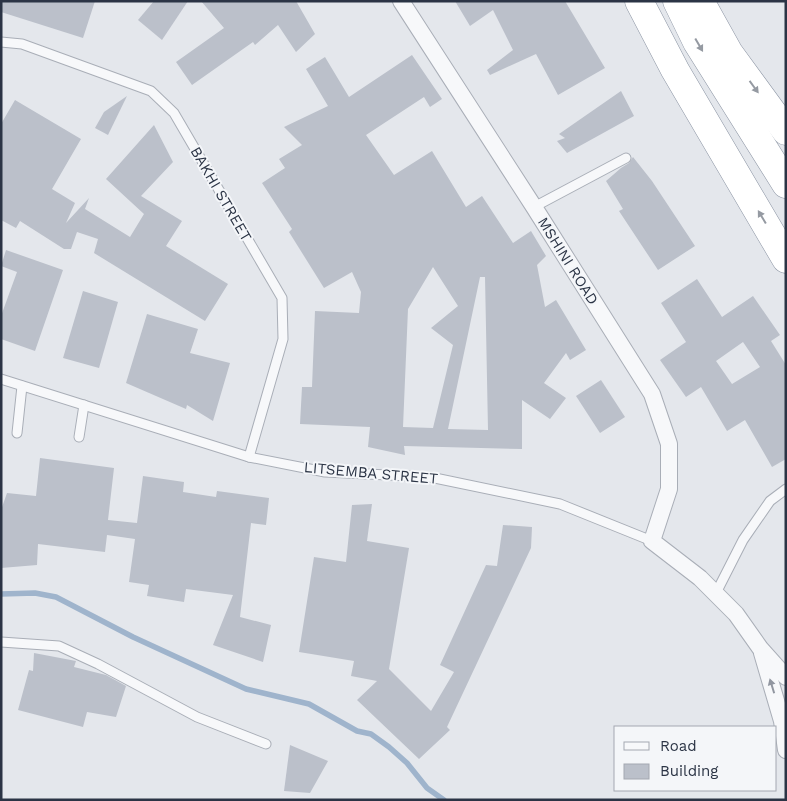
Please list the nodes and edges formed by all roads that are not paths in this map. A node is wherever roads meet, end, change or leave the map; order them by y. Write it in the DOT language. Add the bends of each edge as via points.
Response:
graph roads {
  1 [pos="401,1"];
  2 [pos="639,1"];
  3 [pos="654,1"];
  4 [pos="677,1"];
  5 [pos="700,1"];
  6 [pos="1,42"];
  7 [pos="786,131"];
  8 [pos="626,158"];
  9 [pos="786,184"];
  10 [pos="534,207"];
  11 [pos="786,219"];
  12 [pos="786,259"];
  13 [pos="1,379"];
  14 [pos="22,386"];
  15 [pos="84,405"];
  16 [pos="17,433"];
  17 [pos="79,437"];
  18 [pos="249,457"];
  19 [pos="786,489"];
  20 [pos="652,542"];
  21 [pos="716,593"];
  22 [pos="1,642"];
  23 [pos="760,648"];
  24 [pos="786,677"];
  25 [pos="266,744"];
  26 [pos="786,750"];
  1 -- 10 [label="street, MSHINI ROAD"];
  12 -- 2 [label="highway, one-way" via="675,70"];
  3 -- 11 [label="highway" via="692,73"];
  4 -- 9 [label="highway, one-way" via="697,42"];
  5 -- 7 [label="highway, one-way" via="729,53"];
  6 -- 18 [label="lane, BAKHI STREET" via="22,44 151,91 174,113 282,298 283,339"];
  8 -- 10 [label="lane"];
  10 -- 20 [label="street, MSHINI ROAD" via="652,394 669,444 669,480"];
  13 -- 14 [label="lane, LITSEMBA STREET"];
  14 -- 15 [label="lane, LITSEMBA STREET"];
  14 -- 16 [label="lane"];
  15 -- 17 [label="lane"];
  15 -- 18 [label="lane, LITSEMBA STREET"];
  18 -- 20 [label="lane, LITSEMBA STREET" via="325,472 430,477 560,504"];
  19 -- 21 [label="lane" via="770,502 743,540"];
  20 -- 21 [label="street, LITSEMBA STREET"];
  21 -- 23 [label="street, LITSEMBA STREET"];
  22 -- 25 [label="lane" via="59,646 197,717"];
  23 -- 24 [label="street, LITSEMBA STREET"];
  26 -- 23 [label="street, LITSEMBA STREET, one-way" via="782,721"];
}
